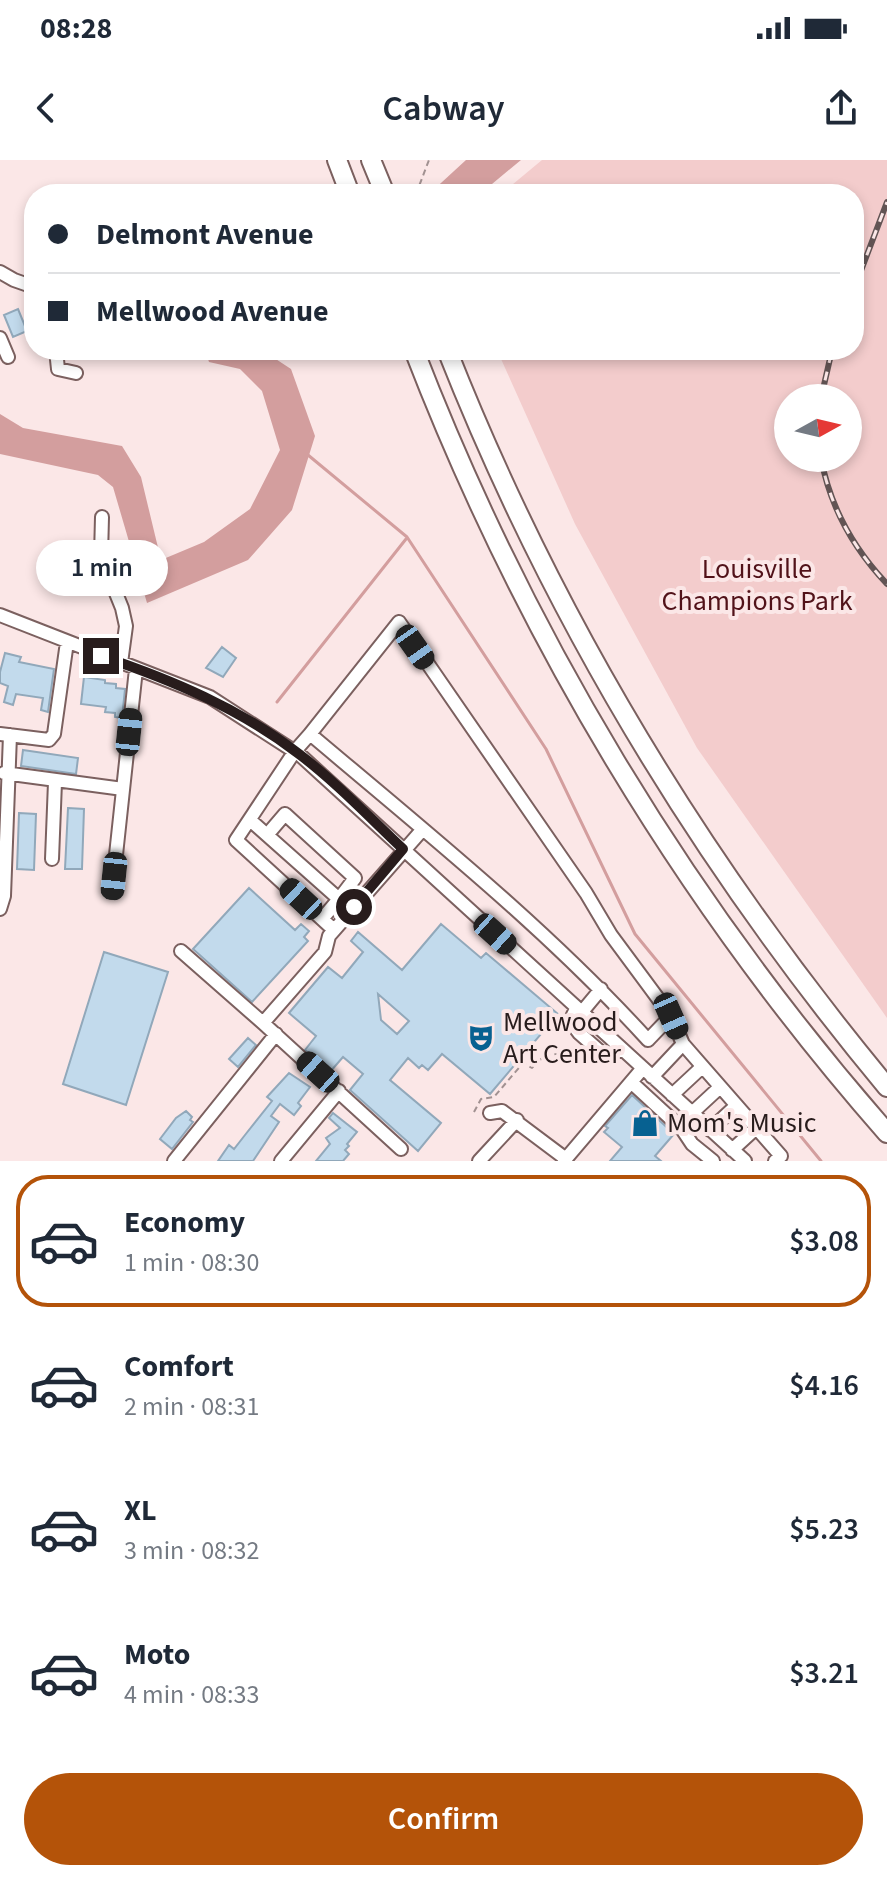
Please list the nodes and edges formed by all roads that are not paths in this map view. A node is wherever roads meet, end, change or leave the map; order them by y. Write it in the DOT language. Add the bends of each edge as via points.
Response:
graph roads {
  1 [pos="337,160"];
  2 [pos="371,160"];
  3 [pos="346,184"];
  4 [pos="381,184"];
  5 [pos="0,272"];
  6 [pos="24,283"];
  7 [pos="0,338"];
  8 [pos="8,357"];
  9 [pos="57,360"];
  10 [pos="418,360"];
  11 [pos="451,360"];
  12 [pos="76,373"];
  13 [pos="102,517"];
  14 [pos="0,615"];
  15 [pos="67,642"];
  16 [pos="121,663"];
  17 [pos="136,669"];
  18 [pos="5,734"];
  19 [pos="310,734"];
  20 [pos="295,751"];
  21 [pos="4,773"];
  22 [pos="55,782"];
  23 [pos="123,789"];
  24 [pos="250,820"];
  25 [pos="423,829"];
  26 [pos="267,835"];
  27 [pos="403,849"];
  28 [pos="52,859"];
  29 [pos="112,892"];
  30 [pos="339,899"];
  31 [pos="0,909"];
  32 [pos="322,919"];
  33 [pos="334,930"];
  34 [pos="181,951"];
  35 [pos="601,989"];
  36 [pos="578,1011"];
  37 [pos="671,1016"];
  38 [pos="263,1023"];
  39 [pos="276,1034"];
  40 [pos="683,1044"];
  41 [pos="701,1068"];
  42 [pos="647,1072"];
  43 [pos="631,1082"];
  44 [pos="887,1087"];
  45 [pos="719,1088"];
  46 [pos="339,1091"];
  47 [pos="672,1095"];
  48 [pos="736,1106"];
  49 [pos="490,1113"];
  50 [pos="692,1113"];
  51 [pos="517,1120"];
  52 [pos="756,1128"];
  53 [pos="710,1130"];
  54 [pos="887,1133"];
  55 [pos="401,1149"];
  56 [pos="732,1150"];
  57 [pos="565,1160"];
  58 [pos="174,1161"];
  59 [pos="281,1161"];
  60 [pos="479,1161"];
  61 [pos="713,1161"];
  62 [pos="745,1161"];
  63 [pos="775,1161"];
  1 -- 3 [label="highway"];
  2 -- 4 [label="highway"];
  5 -- 6 [label="street"];
  7 -- 8 [label="street"];
  9 -- 12 [label="street" via="58,369"];
  10 -- 54 [label="highway" via="517,583 613,756 738,946"];
  11 -- 44 [label="highway" via="560,603 632,730 739,895"];
  13 -- 16 [label="street" via="101,556 126,626"];
  14 -- 15 [label="street"];
  15 -- 16 [label="street"];
  15 -- 18 [label="street" via="54,734 49,740"];
  16 -- 17 [label="street"];
  17 -- 20 [label="street" via="210,697"];
  17 -- 23 [label="street"];
  18 -- 21 [label="street"];
  19 -- 20 [label="street"];
  19 -- 25 [label="street"];
  19 -- 37 [label="street" via="399,622"];
  20 -- 24 [label="street"];
  20 -- 27 [label="street"];
  21 -- 22 [label="street"];
  21 -- 31 [label="street"];
  22 -- 23 [label="street"];
  22 -- 28 [label="street"];
  23 -- 29 [label="street"];
  24 -- 26 [label="street"];
  24 -- 32 [label="street" via="236,840"];
  25 -- 27 [label="street"];
  25 -- 35 [label="street"];
  26 -- 30 [label="street"];
  26 -- 30 [label="street" via="285,814 355,878"];
  27 -- 33 [label="street"];
  27 -- 36 [label="street"];
  30 -- 32 [label="street"];
  32 -- 33 [label="street"];
  33 -- 38 [label="street" via="325,952"];
  34 -- 38 [label="street"];
  35 -- 36 [label="street"];
  35 -- 37 [label="street" via="648,1040"];
  36 -- 42 [label="street" via="570,1021 579,1033 603,1054 622,1050"];
  37 -- 40 [label="street"];
  38 -- 39 [label="street"];
  39 -- 46 [label="street"];
  39 -- 58 [label="street"];
  40 -- 41 [label="street"];
  40 -- 42 [label="street"];
  41 -- 45 [label="street"];
  41 -- 47 [label="street"];
  42 -- 43 [label="street"];
  42 -- 47 [label="street"];
  43 -- 57 [label="street"];
  43 -- 61 [label="street"];
  45 -- 48 [label="street"];
  45 -- 50 [label="street"];
  46 -- 55 [label="street"];
  46 -- 59 [label="street"];
  47 -- 50 [label="street"];
  48 -- 52 [label="street"];
  48 -- 53 [label="street"];
  49 -- 51 [label="street" via="502,1111"];
  50 -- 53 [label="street"];
  51 -- 57 [label="street"];
  51 -- 60 [label="street"];
  52 -- 56 [label="street"];
  52 -- 63 [label="street" via="781,1156"];
  53 -- 56 [label="street"];
  56 -- 62 [label="street"];
}
